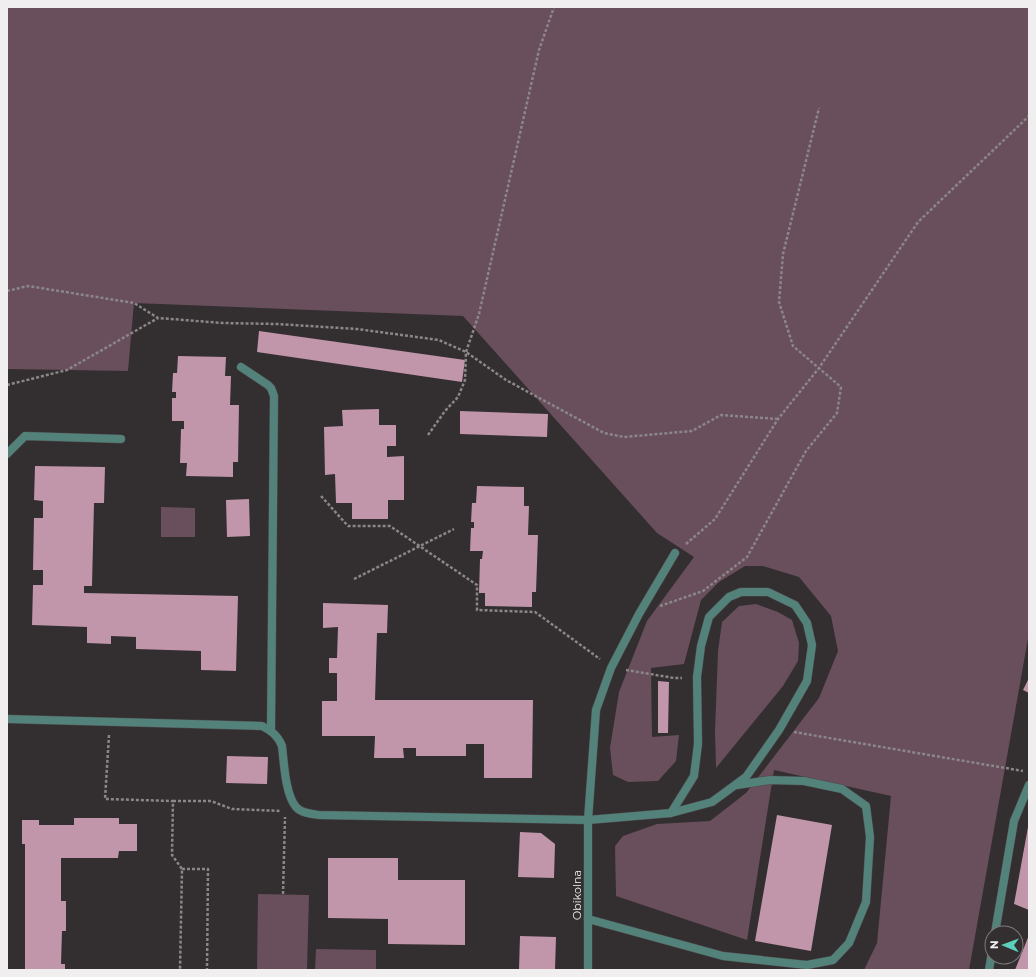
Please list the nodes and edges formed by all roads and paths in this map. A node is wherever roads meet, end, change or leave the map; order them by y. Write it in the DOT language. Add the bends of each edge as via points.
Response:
graph roads {
  1 [pos="554,7"];
  2 [pos="819,108"];
  3 [pos="1029,116"];
  4 [pos="7,291"];
  5 [pos="158,318"];
  6 [pos="466,352"];
  7 [pos="241,367"];
  8 [pos="819,368"];
  9 [pos="7,385"];
  10 [pos="778,419"];
  11 [pos="428,434"];
  12 [pos="121,439"];
  13 [pos="7,454"];
  14 [pos="321,496"];
  15 [pos="454,529"];
  16 [pos="421,547"];
  17 [pos="675,553"];
  18 [pos="354,580"];
  19 [pos="639,614"];
  20 [pos="611,668"];
  21 [pos="697,677"];
  22 [pos="7,719"];
  23 [pos="109,721"];
  24 [pos="271,730"];
  25 [pos="780,730"];
  26 [pos="1029,772"];
  27 [pos="734,785"];
  28 [pos="1029,785"];
  29 [pos="173,801"];
  30 [pos="670,813"];
  31 [pos="588,820"];
  32 [pos="182,869"];
  33 [pos="283,894"];
  34 [pos="588,919"];
  35 [pos="996,925"];
  36 [pos="180,970"];
  37 [pos="207,970"];
  38 [pos="588,970"];
  1 -- 6 [label="path" via="539,50 479,314"];
  2 -- 8 [label="path" via="783,254 779,302 793,346"];
  3 -- 8 [label="path" via="918,222"];
  4 -- 5 [label="path" via="28,286 134,303"];
  5 -- 6 [label="path" via="357,329 439,340"];
  5 -- 9 [label="path" via="67,370"];
  6 -- 10 [label="path" via="506,380 604,432 617,436 692,431 721,415"];
  6 -- 11 [label="path" via="465,380 458,397"];
  7 -- 24 [label="street" via="268,384 274,396"];
  8 -- 10 [label="path"];
  8 -- 19 [label="path" via="841,387 836,413 806,451 746,557 703,591"];
  10 -- 17 [label="path" via="715,519"];
  12 -- 13 [label="street" via="25,436"];
  14 -- 16 [label="path" via="348,526 390,526"];
  15 -- 16 [label="path"];
  16 -- 18 [label="path"];
  16 -- 20 [label="path" via="478,586 477,610 535,612"];
  17 -- 19 [label="street, Obikolna"];
  19 -- 20 [label="street, Obikolna"];
  20 -- 21 [label="path" via="674,678"];
  20 -- 31 [label="street, Obikolna" via="596,710"];
  21 -- 25 [label="street" via="708,616 729,598 741,592 768,592 795,604 807,623 812,645 807,681"];
  21 -- 30 [label="street" via="698,744 694,776"];
  22 -- 23 [label="street"];
  23 -- 24 [label="street" via="252,725"];
  23 -- 29 [label="path" via="105,799"];
  24 -- 31 [label="street" via="279,738 282,746 291,799 296,808 307,813"];
  25 -- 26 [label="path"];
  25 -- 27 [label="street" via="746,777"];
  27 -- 30 [label="street" via="712,802"];
  27 -- 34 [label="street" via="770,780 804,780 842,789 866,806 870,837 866,902 849,943 833,960 807,964 723,956"];
  28 -- 35 [label="street" via="1014,821"];
  29 -- 32 [label="path" via="172,856"];
  29 -- 33 [label="path" via="211,801 232,809 285,811"];
  30 -- 31 [label="street"];
  31 -- 34 [label="street, Obikolna"];
  32 -- 36 [label="path"];
  32 -- 37 [label="path" via="208,869"];
  34 -- 38 [label="street, Obikolna"];
}
